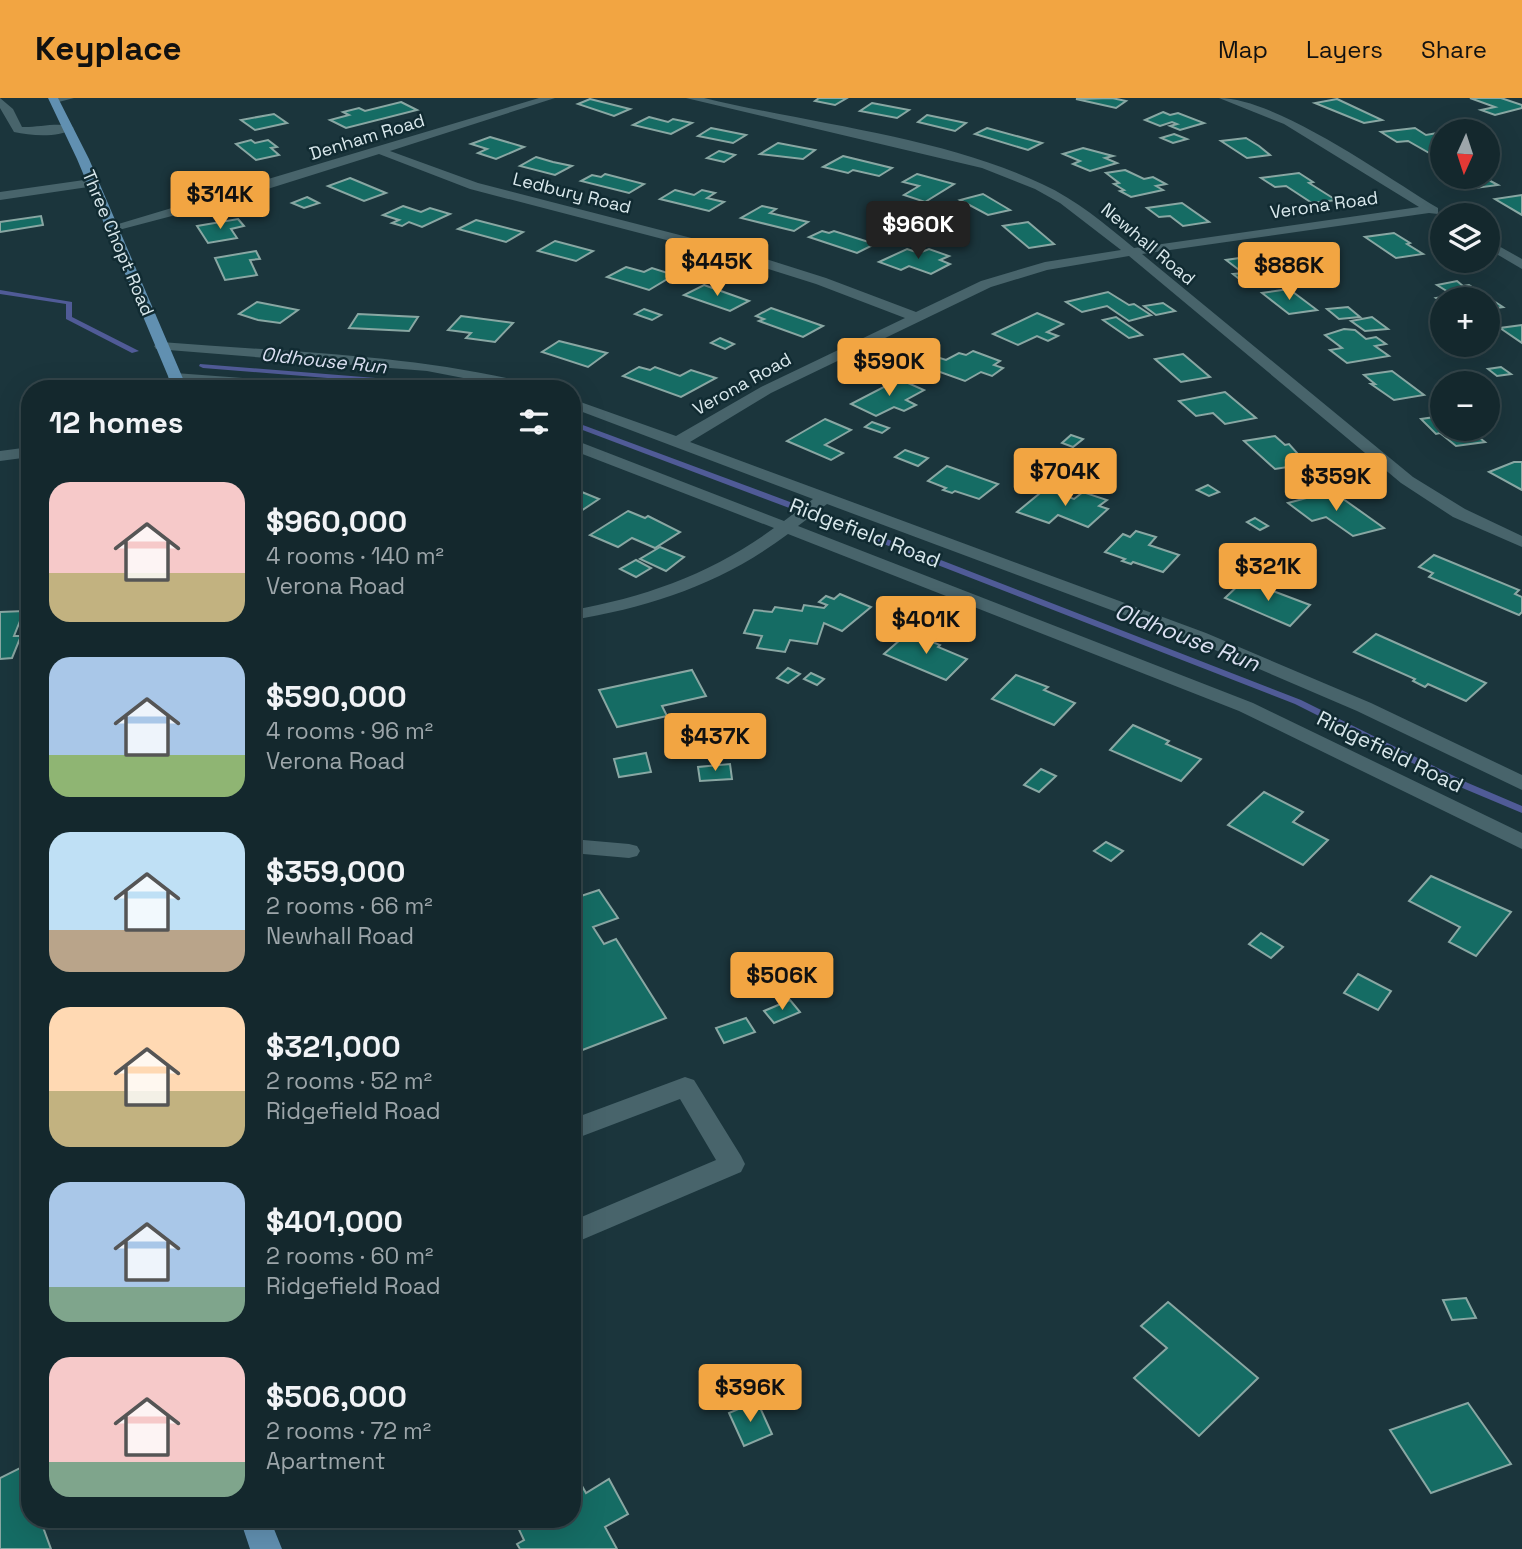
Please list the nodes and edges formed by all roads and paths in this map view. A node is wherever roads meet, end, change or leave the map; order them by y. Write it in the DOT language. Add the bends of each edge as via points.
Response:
graph roads {
  1 [pos="69,98"];
  2 [pos="550,98"];
  3 [pos="691,98"];
  4 [pos="1224,98"];
  5 [pos="54,100"];
  6 [pos="0,101"];
  7 [pos="68,128"];
  8 [pos="380,151"];
  9 [pos="92,183"];
  10 [pos="0,196"];
  11 [pos="1430,208"];
  12 [pos="1430,213"];
  13 [pos="111,228"];
  14 [pos="1500,251"];
  15 [pos="1130,252"];
  16 [pos="1522,265"];
  17 [pos="916,317"];
  18 [pos="161,346"];
  19 [pos="176,380"];
  20 [pos="499,380"];
  21 [pos="581,406"];
  22 [pos="678,442"];
  23 [pos="581,447"];
  24 [pos="21,453"];
  25 [pos="0,456"];
  26 [pos="826,498"];
  27 [pos="786,527"];
  28 [pos="1522,542"];
  29 [pos="581,613"];
  30 [pos="1522,783"];
  31 [pos="1522,842"];
  32 [pos="581,847"];
  33 [pos="629,851"];
  34 [pos="581,1127"];
  35 [pos="581,1229"];
  36 [pos="258,1528"];
  37 [pos="266,1549"];
  1 -- 5 [label="street"];
  2 -- 8 [label="street, Denham Road"];
  3 -- 15 [label="street, Newhall Road" via="948,154 997,169 1065,200"];
  4 -- 11 [label="street" via="1288,122"];
  5 -- 7 [label="main road, Three Chopt Road"];
  6 -- 7 [label="street" via="18,130"];
  7 -- 9 [label="main road, Three Chopt Road"];
  8 -- 13 [label="street, Denham Road"];
  8 -- 17 [label="street, Ledbury Road" via="474,186 729,252"];
  9 -- 10 [label="street"];
  9 -- 13 [label="main road, Three Chopt Road"];
  12 -- 15 [label="street, Verona Road"];
  13 -- 18 [label="main road, Three Chopt Road"];
  14 -- 16 [label="street"];
  15 -- 17 [label="street, Verona Road" via="1005,277"];
  15 -- 28 [label="street, Newhall Road" via="1407,480 1459,513"];
  17 -- 22 [label="street, Verona Road" via="766,390"];
  18 -- 19 [label="main road, Three Chopt Road"];
  18 -- 20 [label="street" via="417,366"];
  21 -- 22 [label="street, Ridgefield Road"];
  22 -- 26 [label="street, Ridgefield Road"];
  23 -- 27 [label="street, Ridgefield Road"];
  24 -- 25 [label="street"];
  26 -- 27 [label="street"];
  26 -- 30 [label="street, Ridgefield Road" via="1265,663"];
  27 -- 29 [label="street" via="709,575 664,593"];
  27 -- 31 [label="street, Ridgefield Road" via="1234,702"];
  32 -- 33 [label="street"];
  34 -- 35 [label="street" via="685,1087 732,1164"];
  36 -- 37 [label="main road"];
}
